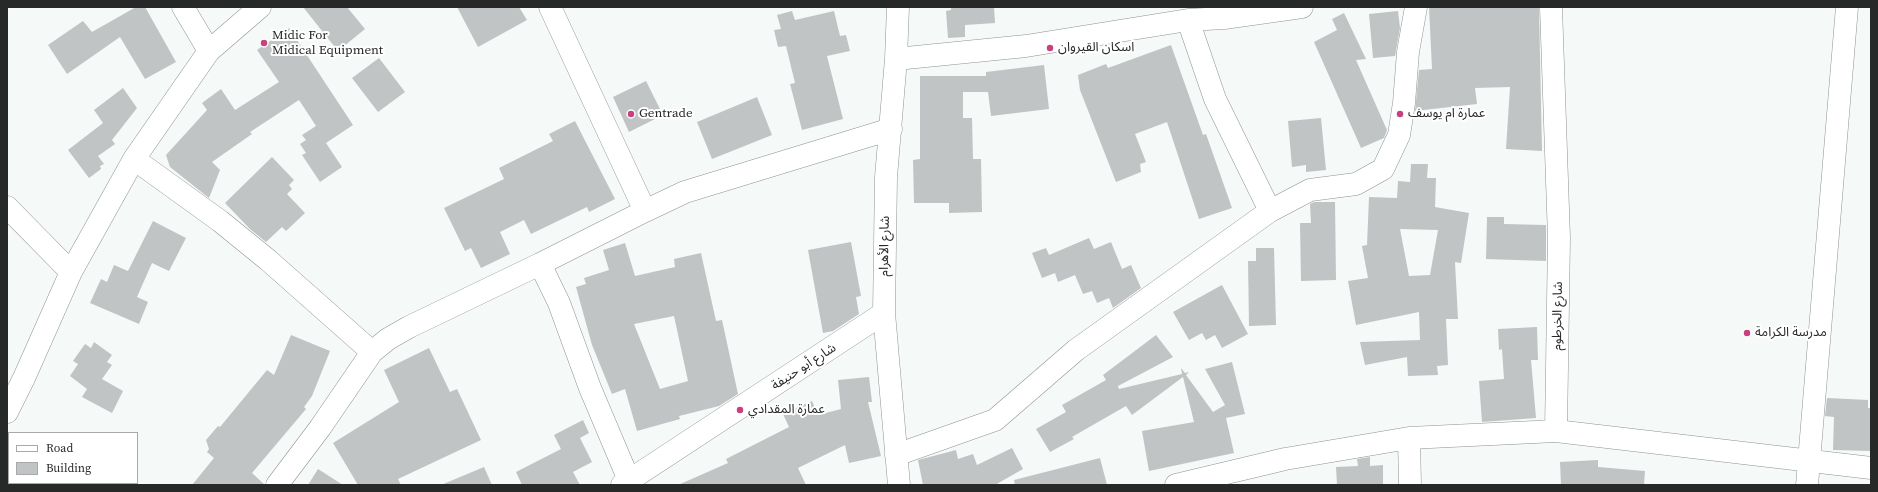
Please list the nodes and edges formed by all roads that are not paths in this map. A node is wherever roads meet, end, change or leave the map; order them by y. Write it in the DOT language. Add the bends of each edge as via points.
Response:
graph roads {
  1 [pos="183,7"];
  2 [pos="260,7"];
  3 [pos="550,7"];
  4 [pos="898,7"];
  5 [pos="1302,7"];
  6 [pos="1416,7"];
  7 [pos="1551,7"];
  8 [pos="1847,7"];
  9 [pos="1188,20"];
  10 [pos="209,51"];
  11 [pos="896,59"];
  12 [pos="891,129"];
  13 [pos="134,159"];
  14 [pos="7,207"];
  15 [pos="645,211"];
  16 [pos="1270,211"];
  17 [pos="540,264"];
  18 [pos="72,272"];
  19 [pos="884,313"];
  20 [pos="372,352"];
  21 [pos="7,412"];
  22 [pos="1556,431"];
  23 [pos="1409,438"];
  24 [pos="896,455"];
  25 [pos="1809,462"];
  26 [pos="1871,468"];
  27 [pos="628,484"];
  28 [pos="278,485"];
  29 [pos="899,485"];
  30 [pos="1176,485"];
  31 [pos="1410,485"];
  32 [pos="1807,485"];
  1 -- 10 [label="street"];
  2 -- 10 [label="street"];
  3 -- 15 [label="street"];
  4 -- 11 [label="street, شارع الأهرام"];
  5 -- 9 [label="street" via="1224,18"];
  6 -- 16 [label="street" via="1408,52 1399,135 1383,170 1356,184 1310,190"];
  7 -- 22 [label="street, شارع الخرطوم" via="1559,238"];
  8 -- 25 [label="street"];
  9 -- 11 [label="street" via="1026,46"];
  9 -- 16 [label="street" via="1215,99"];
  10 -- 13 [label="street"];
  11 -- 12 [label="street, شارع الأهرام"];
  12 -- 15 [label="street" via="684,192"];
  12 -- 19 [label="street, شارع الأهرام" via="886,177"];
  13 -- 18 [label="street"];
  13 -- 20 [label="street" via="220,220"];
  14 -- 18 [label="street"];
  15 -- 17 [label="street"];
  16 -- 24 [label="street" via="1076,350 995,420"];
  17 -- 20 [label="street" via="409,327"];
  17 -- 27 [label="street" via="559,303"];
  18 -- 21 [label="street"];
  19 -- 24 [label="street, شارع الأهرام"];
  19 -- 27 [label="street, شارع أبو حنيفة"];
  20 -- 28 [label="street"];
  22 -- 23 [label="street"];
  22 -- 25 [label="street"];
  23 -- 30 [label="street" via="1285,459"];
  23 -- 31 [label="street"];
  24 -- 29 [label="street, شارع الأهرام"];
  25 -- 26 [label="street"];
  25 -- 32 [label="street"];
}
